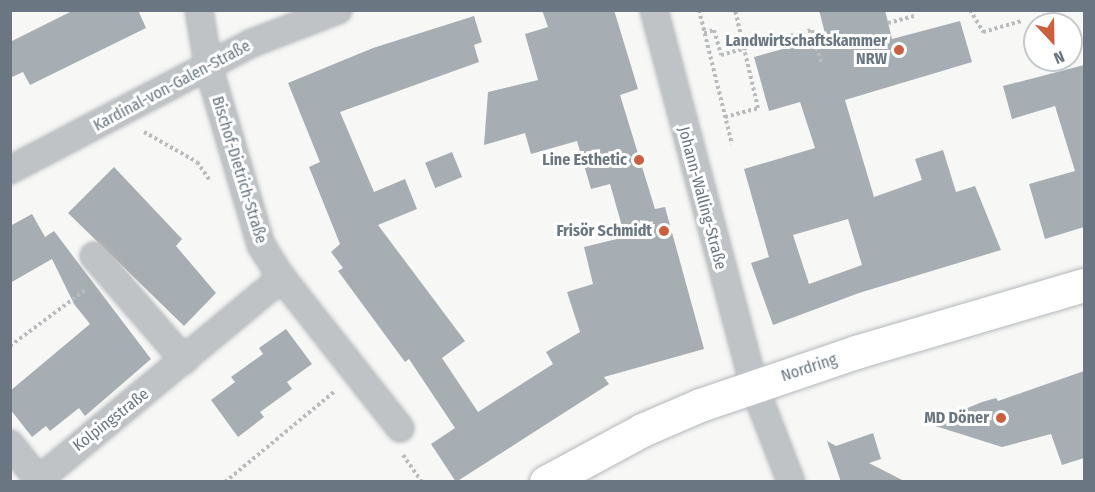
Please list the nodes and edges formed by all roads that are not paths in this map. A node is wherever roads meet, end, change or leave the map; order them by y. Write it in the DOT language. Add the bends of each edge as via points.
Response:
graph roads {
  1 [pos="200,10"];
  2 [pos="338,10"];
  3 [pos="654,10"];
  4 [pos="208,65"];
  5 [pos="10,170"];
  6 [pos="100,265"];
  7 [pos="282,278"];
  8 [pos="1084,285"];
  9 [pos="184,360"];
  10 [pos="754,386"];
  11 [pos="400,428"];
  12 [pos="10,444"];
  13 [pos="37,480"];
  14 [pos="546,482"];
  15 [pos="791,482"];
  1 -- 4 [label="street, Bischof-Dietrich-Straße"];
  2 -- 4 [label="street, Kardinal-von-Galen-Straße" via="252,43"];
  3 -- 10 [label="street, Johann-Walling-Straße"];
  4 -- 5 [label="street, Kardinal-von-Galen-Straße"];
  4 -- 7 [label="street, Bischof-Dietrich-Straße" via="261,245"];
  6 -- 9 [label="street"];
  7 -- 9 [label="street, Kolpingstraße"];
  7 -- 11 [label="street, Bischof-Dietrich-Straße"];
  8 -- 10 [label="main road, Nordring"];
  9 -- 13 [label="street, Kolpingstraße"];
  10 -- 14 [label="main road, Nordring" via="642,430"];
  10 -- 15 [label="street, Johann-Walling-Straße"];
  12 -- 13 [label="street, Kolpingstraße"];
}
